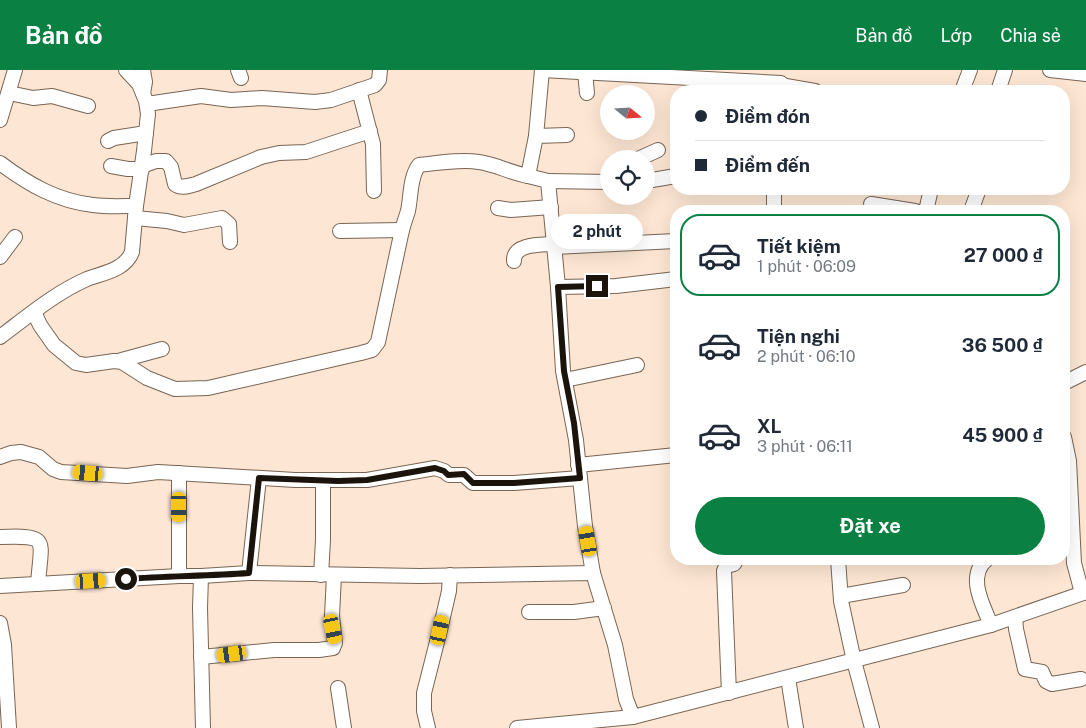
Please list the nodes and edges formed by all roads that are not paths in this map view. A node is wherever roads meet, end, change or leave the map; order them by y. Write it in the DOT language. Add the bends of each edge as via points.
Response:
graph roads {
  1 [pos="15,70"];
  2 [pos="126,70"];
  3 [pos="143,70"];
  4 [pos="380,70"];
  5 [pos="542,70"];
  6 [pos="1004,70"];
  7 [pos="1050,70"];
  8 [pos="966,71"];
  9 [pos="585,72"];
  10 [pos="1086,74"];
  11 [pos="781,82"];
  12 [pos="963,85"];
  13 [pos="1000,85"];
  14 [pos="359,90"];
  15 [pos="9,93"];
  16 [pos="587,93"];
  17 [pos="145,99"];
  18 [pos="88,106"];
  19 [pos="0,120"];
  20 [pos="370,130"];
  21 [pos="146,133"];
  22 [pos="567,135"];
  23 [pos="536,136"];
  24 [pos="108,141"];
  25 [pos="658,150"];
  26 [pos="655,151"];
  27 [pos="0,163"];
  28 [pos="111,166"];
  29 [pos="142,167"];
  30 [pos="528,176"];
  31 [pos="670,177"];
  32 [pos="600,180"];
  33 [pos="655,180"];
  34 [pos="548,181"];
  35 [pos="374,191"];
  36 [pos="871,204"];
  37 [pos="877,205"];
  38 [pos="551,207"];
  39 [pos="498,208"];
  40 [pos="135,212"];
  41 [pos="402,230"];
  42 [pos="340,231"];
  43 [pos="15,237"];
  44 [pos="670,241"];
  45 [pos="230,242"];
  46 [pos="554,246"];
  47 [pos="0,256"];
  48 [pos="514,261"];
  49 [pos="670,280"];
  50 [pos="558,287"];
  51 [pos="34,312"];
  52 [pos="0,337"];
  53 [pos="162,349"];
  54 [pos="118,361"];
  55 [pos="637,365"];
  56 [pos="1086,372"];
  57 [pos="565,380"];
  58 [pos="1070,380"];
  59 [pos="670,456"];
  60 [pos="0,457"];
  61 [pos="1070,462"];
  62 [pos="579,472"];
  63 [pos="179,473"];
  64 [pos="259,478"];
  65 [pos="323,480"];
  66 [pos="1079,533"];
  67 [pos="0,537"];
  68 [pos="730,565"];
  69 [pos="838,565"];
  70 [pos="982,565"];
  71 [pos="249,573"];
  72 [pos="593,573"];
  73 [pos="328,575"];
  74 [pos="450,575"];
  75 [pos="179,576"];
  76 [pos="201,576"];
  77 [pos="38,584"];
  78 [pos="903,585"];
  79 [pos="0,586"];
  80 [pos="1084,592"];
  81 [pos="840,596"];
  82 [pos="604,608"];
  83 [pos="528,612"];
  84 [pos="1015,616"];
  85 [pos="0,624"];
  86 [pos="991,625"];
  87 [pos="2,655"];
  88 [pos="201,657"];
  89 [pos="854,661"];
  90 [pos="788,678"];
  91 [pos="1081,679"];
  92 [pos="338,688"];
  93 [pos="729,693"];
  94 [pos="628,721"];
  95 [pos="8,728"];
  96 [pos="203,728"];
  97 [pos="344,728"];
  98 [pos="428,728"];
  99 [pos="517,728"];
  100 [pos="796,728"];
  101 [pos="872,728"];
  1 -- 15 [label="street"];
  2 -- 17 [label="street" via="136,80"];
  3 -- 17 [label="street"];
  4 -- 14 [label="street" via="377,83"];
  5 -- 9 [label="street"];
  5 -- 23 [label="street"];
  6 -- 13 [label="street"];
  7 -- 10 [label="street"];
  8 -- 12 [label="street"];
  9 -- 11 [label="street"];
  9 -- 16 [label="street"];
  14 -- 17 [label="street" via="332,100 315,102 202,96"];
  14 -- 20 [label="street"];
  15 -- 18 [label="street" via="33,98 52,96"];
  15 -- 19 [label="street"];
  17 -- 21 [label="street"];
  20 -- 29 [label="street" via="306,152 261,157 188,186 175,184 166,161"];
  20 -- 35 [label="street"];
  21 -- 24 [label="street"];
  21 -- 29 [label="street"];
  22 -- 23 [label="street"];
  23 -- 30 [label="street"];
  25 -- 26 [label="street"];
  27 -- 40 [label="street" via="34,186 68,200"];
  28 -- 29 [label="street"];
  29 -- 40 [label="street"];
  30 -- 34 [label="street"];
  30 -- 41 [label="street" via="480,162 420,165 414,173"];
  31 -- 33 [label="street"];
  32 -- 34 [label="street"];
  34 -- 38 [label="street"];
  36 -- 37 [label="street"];
  38 -- 39 [label="street"];
  38 -- 46 [label="street"];
  40 -- 45 [label="street" via="184,225 225,219 230,228"];
  40 -- 51 [label="street" via="132,252 123,264 71,286"];
  41 -- 42 [label="street"];
  41 -- 54 [label="street" via="378,342 372,350 208,388 186,390 158,383"];
  43 -- 47 [label="street"];
  44 -- 46 [label="street"];
  46 -- 48 [label="street" via="525,246 516,254"];
  46 -- 50 [label="street"];
  49 -- 50 [label="street" via="616,286"];
  50 -- 57 [label="street"];
  51 -- 52 [label="street"];
  51 -- 54 [label="street" via="54,345 76,363 92,365"];
  53 -- 54 [label="street"];
  55 -- 57 [label="street"];
  56 -- 58 [label="street"];
  57 -- 62 [label="street"];
  59 -- 62 [label="street"];
  60 -- 63 [label="street" via="22,452 39,457 61,472 127,476"];
  61 -- 66 [label="street"];
  62 -- 65 [label="street" via="514,483 473,483 464,474 448,475 435,468 367,480"];
  62 -- 72 [label="street"];
  63 -- 64 [label="street"];
  63 -- 75 [label="street"];
  64 -- 65 [label="street"];
  64 -- 71 [label="street"];
  65 -- 73 [label="street" via="323,540"];
  66 -- 80 [label="street" via="1074,563"];
  67 -- 77 [label="street" via="39,540"];
  68 -- 93 [label="street" via="724,571"];
  69 -- 81 [label="street"];
  70 -- 86 [label="street" via="977,583"];
  71 -- 73 [label="street"];
  71 -- 76 [label="street"];
  72 -- 74 [label="street"];
  72 -- 82 [label="street"];
  73 -- 74 [label="street"];
  73 -- 88 [label="street" via="333,648"];
  74 -- 98 [label="street" via="424,694"];
  75 -- 76 [label="street"];
  75 -- 77 [label="street"];
  76 -- 88 [label="street"];
  77 -- 79 [label="street"];
  78 -- 81 [label="street"];
  80 -- 84 [label="street"];
  81 -- 89 [label="street"];
  82 -- 83 [label="street"];
  82 -- 94 [label="street" via="615,645"];
  84 -- 86 [label="street"];
  84 -- 91 [label="street" via="1025,669 1042,672 1046,681 1052,684"];
  85 -- 87 [label="street"];
  86 -- 89 [label="street"];
  87 -- 95 [label="street"];
  88 -- 96 [label="street"];
  89 -- 90 [label="street"];
  89 -- 101 [label="street"];
  90 -- 93 [label="street"];
  90 -- 100 [label="street"];
  92 -- 97 [label="street"];
  93 -- 94 [label="street"];
  94 -- 99 [label="street"];
}
